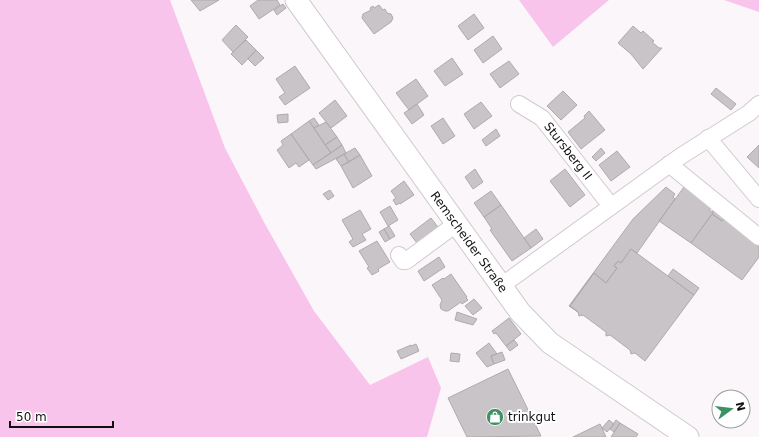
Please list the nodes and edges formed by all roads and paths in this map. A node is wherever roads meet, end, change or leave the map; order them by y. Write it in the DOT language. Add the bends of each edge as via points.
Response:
graph roads {
  1 [pos="296,0"];
  2 [pos="519,104"];
  3 [pos="759,104"];
  4 [pos="708,138"];
  5 [pos="669,164"];
  6 [pos="759,199"];
  7 [pos="611,206"];
  8 [pos="456,224"];
  9 [pos="759,236"];
  10 [pos="399,255"];
  11 [pos="501,286"];
  12 [pos="688,437"];
  1 -- 8 [label="main road, Remscheider Straße"];
  2 -- 7 [label="street, Stursberg II" via="542,118"];
  3 -- 4 [label="street"];
  4 -- 5 [label="street"];
  4 -- 6 [label="street"];
  5 -- 7 [label="street"];
  5 -- 9 [label="street"];
  7 -- 11 [label="street"];
  8 -- 10 [label="street" via="406,261"];
  8 -- 11 [label="main road, Remscheider Straße"];
  11 -- 12 [label="main road, Remscheider Straße" via="520,312 550,343"];
}
